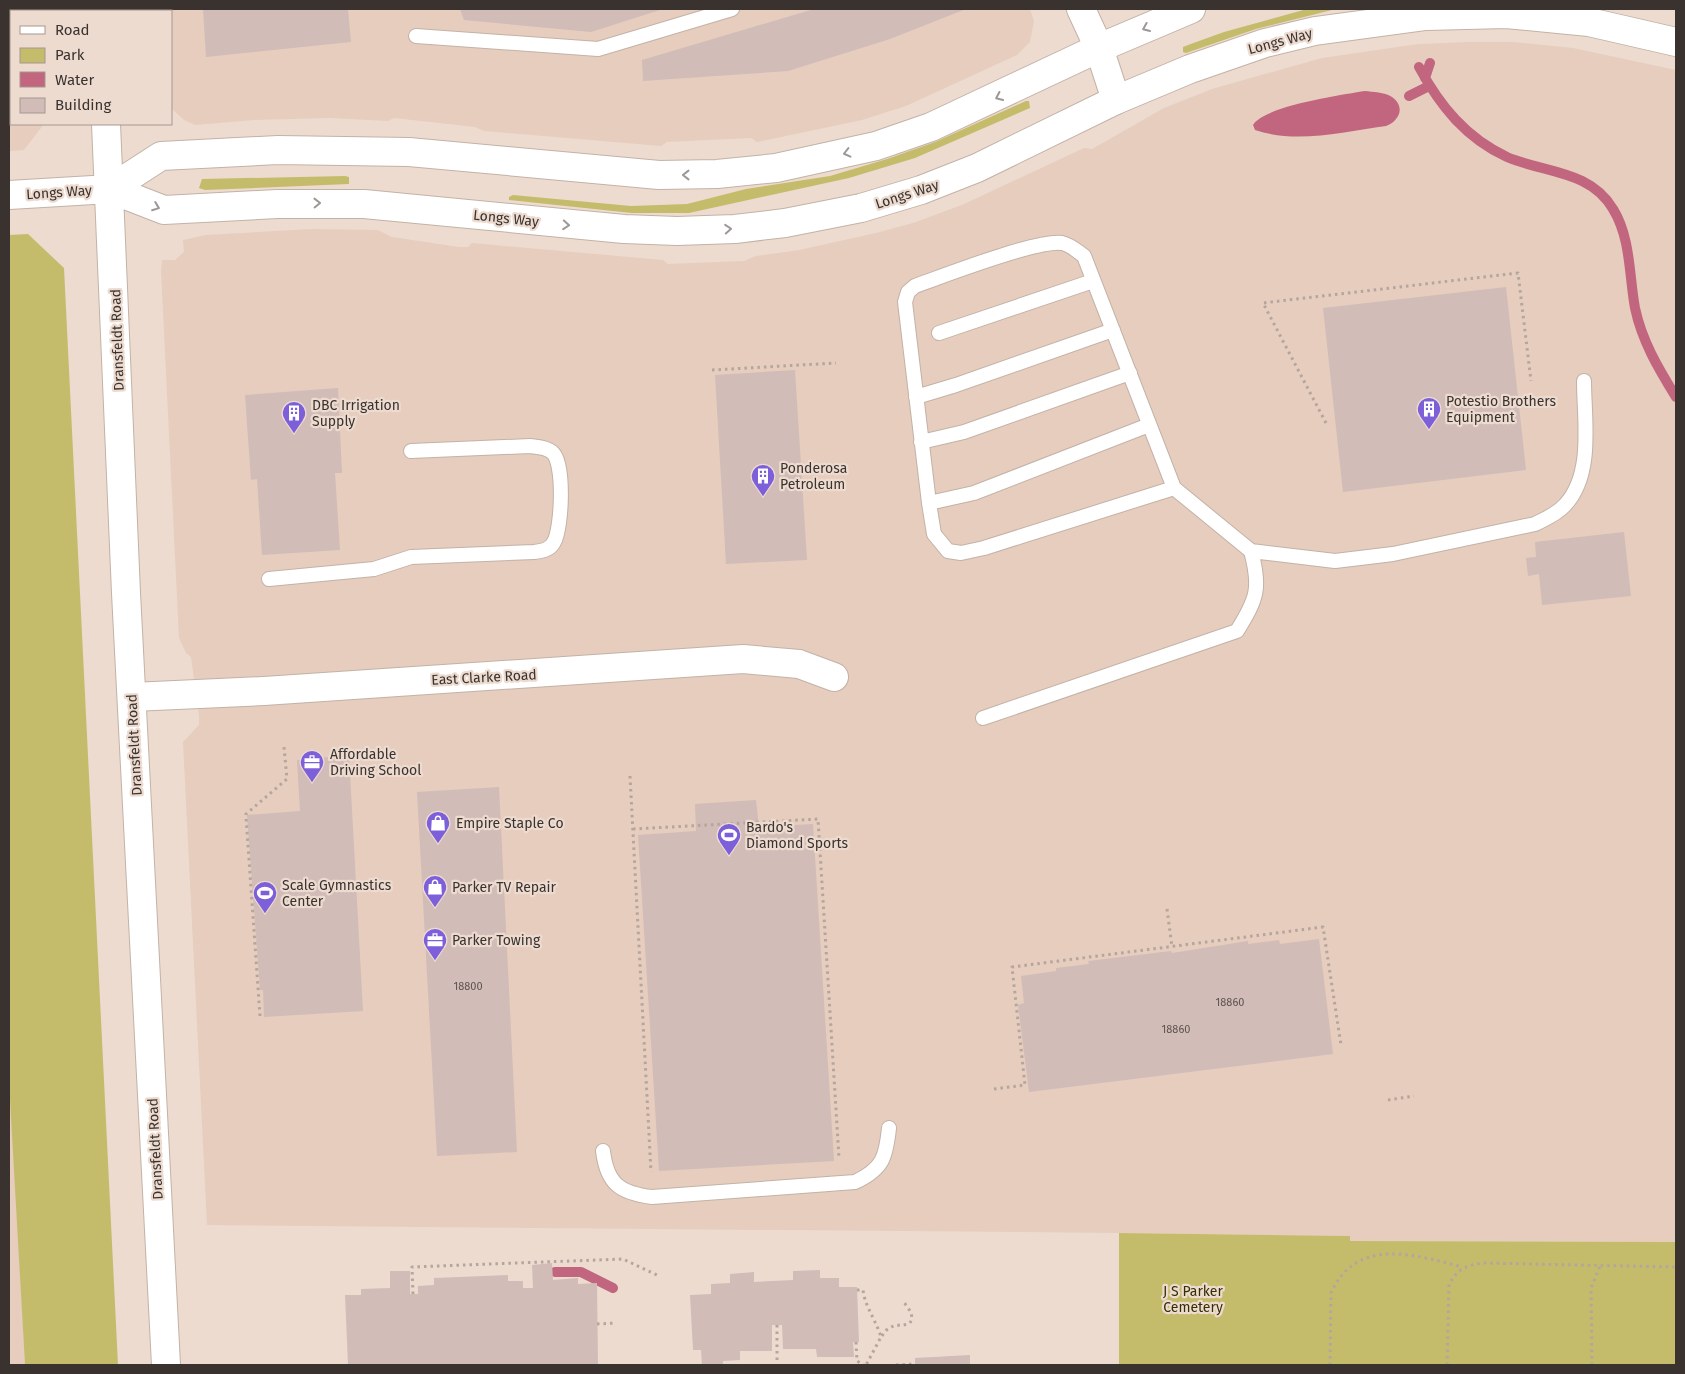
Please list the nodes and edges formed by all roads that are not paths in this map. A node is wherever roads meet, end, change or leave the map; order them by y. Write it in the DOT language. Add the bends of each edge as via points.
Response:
graph roads {
  1 [pos="732,9"];
  2 [pos="1081,9"];
  3 [pos="1191,9"];
  4 [pos="416,36"];
  5 [pos="1676,42"];
  6 [pos="1099,48"];
  7 [pos="1116,100"];
  8 [pos="106,125"];
  9 [pos="110,189"];
  10 [pos="9,196"];
  11 [pos="1093,281"];
  12 [pos="1113,330"];
  13 [pos="939,333"];
  14 [pos="1130,373"];
  15 [pos="1584,381"];
  16 [pos="916,397"];
  17 [pos="1150,424"];
  18 [pos="921,442"];
  19 [pos="412,451"];
  20 [pos="1174,488"];
  21 [pos="929,503"];
  22 [pos="1251,551"];
  23 [pos="269,580"];
  24 [pos="834,677"];
  25 [pos="132,697"];
  26 [pos="983,718"];
  27 [pos="889,1128"];
  28 [pos="603,1151"];
  29 [pos="166,1365"];
  1 -- 4 [label="lane" via="598,49"];
  2 -- 6 [label="street"];
  3 -- 6 [label="street, Longs Way, one-way"];
  5 -- 7 [label="street, Longs Way" via="1589,22 1534,15 1455,14 1394,19 1315,31 1265,43 1190,69"];
  6 -- 7 [label="street"];
  6 -- 9 [label="street, Longs Way, one-way" via="989,101 903,137 840,155 776,168 659,175 409,152 278,150 161,156"];
  9 -- 7 [label="street, Longs Way, one-way" via="164,210 277,204 364,204 624,229 735,229 852,210 922,190 977,168"];
  8 -- 9 [label="street, Dransfeldt Road"];
  9 -- 10 [label="street, Longs Way"];
  9 -- 25 [label="street, Dransfeldt Road"];
  11 -- 12 [label="lane"];
  11 -- 13 [label="lane"];
  11 -- 16 [label="lane" via="1084,256 1072,246 1060,242 1038,245 915,286 908,292 905,302"];
  12 -- 14 [label="lane"];
  12 -- 16 [label="lane"];
  14 -- 17 [label="lane"];
  14 -- 18 [label="lane" via="964,432"];
  15 -- 22 [label="lane" via="1584,463 1566,505 1551,516 1535,524 1422,548 1336,561"];
  16 -- 18 [label="lane"];
  17 -- 20 [label="lane"];
  17 -- 21 [label="lane" via="974,493"];
  18 -- 21 [label="lane"];
  19 -- 23 [label="lane" via="530,446 553,452 559,462 561,521 554,544 546,550 534,552 411,557 374,569"];
  20 -- 21 [label="lane" via="961,554 948,551 934,534"];
  20 -- 22 [label="lane"];
  22 -- 26 [label="lane" via="1258,576 1256,595 1237,631"];
  24 -- 25 [label="street, East Clarke Road" via="799,664 743,659"];
  25 -- 29 [label="street, Dransfeldt Road"];
  27 -- 28 [label="lane" via="887,1151 880,1165 871,1175 856,1182 636,1195 615,1184 607,1173"];
}
